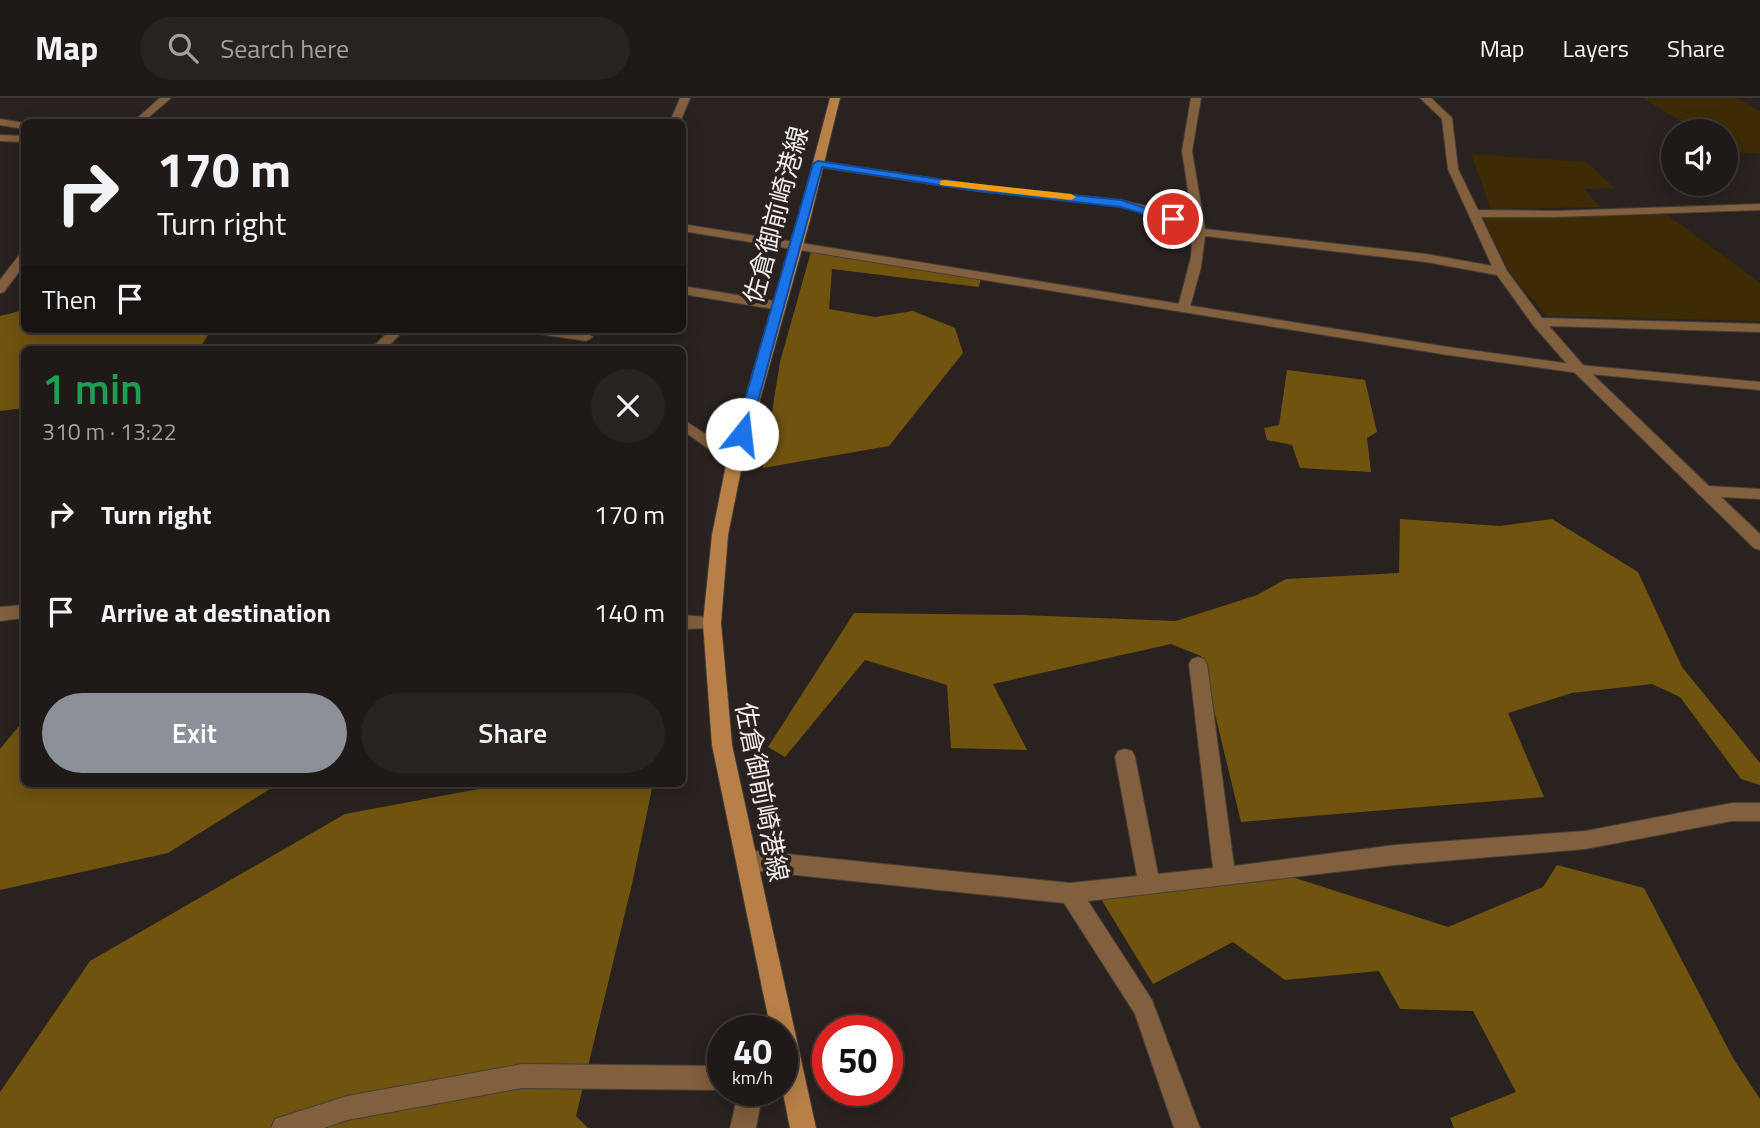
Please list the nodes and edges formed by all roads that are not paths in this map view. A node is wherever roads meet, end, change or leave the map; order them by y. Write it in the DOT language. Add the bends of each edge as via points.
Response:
graph roads {
  1 [pos="166,98"];
  2 [pos="685,98"];
  3 [pos="835,98"];
  4 [pos="1196,98"];
  5 [pos="1425,98"];
  6 [pos="142,119"];
  7 [pos="676,119"];
  8 [pos="0,122"];
  9 [pos="21,126"];
  10 [pos="0,138"];
  11 [pos="21,139"];
  12 [pos="818,164"];
  13 [pos="1760,207"];
  14 [pos="1474,213"];
  15 [pos="686,228"];
  16 [pos="1199,231"];
  17 [pos="797,244"];
  18 [pos="21,261"];
  19 [pos="1501,272"];
  20 [pos="0,289"];
  21 [pos="686,291"];
  22 [pos="779,306"];
  23 [pos="1184,307"];
  24 [pos="1538,322"];
  25 [pos="1760,328"];
  26 [pos="394,333"];
  27 [pos="555,333"];
  28 [pos="589,339"];
  29 [pos="381,346"];
  30 [pos="1579,369"];
  31 [pos="1760,386"];
  32 [pos="686,427"];
  33 [pos="734,460"];
  34 [pos="1704,491"];
  35 [pos="1760,494"];
  36 [pos="1760,544"];
  37 [pos="21,612"];
  38 [pos="0,614"];
  39 [pos="686,622"];
  40 [pos="712,622"];
  41 [pos="1198,664"];
  42 [pos="1125,757"];
  43 [pos="1760,812"];
  44 [pos="747,860"];
  45 [pos="1225,877"];
  46 [pos="1149,885"];
  47 [pos="1070,893"];
  48 [pos="776,1015"];
  49 [pos="707,1078"];
  50 [pos="748,1106"];
  51 [pos="796,1106"];
  52 [pos="285,1128"];
  53 [pos="743,1128"];
  54 [pos="803,1128"];
  55 [pos="1187,1128"];
  1 -- 6 [label="street"];
  2 -- 7 [label="street"];
  3 -- 12 [label="main road, 佐倉御前崎港線"];
  4 -- 16 [label="street" via="1186,147"];
  5 -- 14 [label="street" via="1447,118 1453,169"];
  8 -- 9 [label="street"];
  10 -- 11 [label="street"];
  12 -- 16 [label="street" via="1121,204"];
  12 -- 17 [label="main road, 佐倉御前崎港線"];
  13 -- 14 [label="street"];
  14 -- 19 [label="street"];
  15 -- 17 [label="street"];
  16 -- 19 [label="street" via="1240,239 1361,248"];
  16 -- 23 [label="street"];
  17 -- 22 [label="main road, 佐倉御前崎港線"];
  17 -- 23 [label="street"];
  18 -- 20 [label="street"];
  19 -- 24 [label="street"];
  21 -- 22 [label="street"];
  22 -- 33 [label="main road, 佐倉御前崎港線"];
  23 -- 30 [label="street"];
  24 -- 25 [label="street"];
  24 -- 30 [label="street"];
  26 -- 29 [label="street"];
  27 -- 28 [label="street"];
  30 -- 31 [label="street"];
  30 -- 34 [label="street"];
  32 -- 33 [label="street"];
  33 -- 40 [label="main road, 佐倉御前崎港線" via="720,535"];
  34 -- 35 [label="street"];
  34 -- 36 [label="street"];
  37 -- 38 [label="street"];
  39 -- 40 [label="street"];
  40 -- 44 [label="main road, 佐倉御前崎港線" via="722,745"];
  41 -- 45 [label="street"];
  42 -- 46 [label="street"];
  43 -- 45 [label="street" via="1732,812 1585,839 1395,855"];
  44 -- 47 [label="street"];
  44 -- 48 [label="main road, 佐倉御前崎港線"];
  45 -- 46 [label="street"];
  46 -- 47 [label="street"];
  47 -- 55 [label="street" via="1144,1009"];
  49 -- 52 [label="street" via="522,1076 347,1108"];
  50 -- 53 [label="street"];
  51 -- 54 [label="main road, 佐倉御前崎港線"];
}
